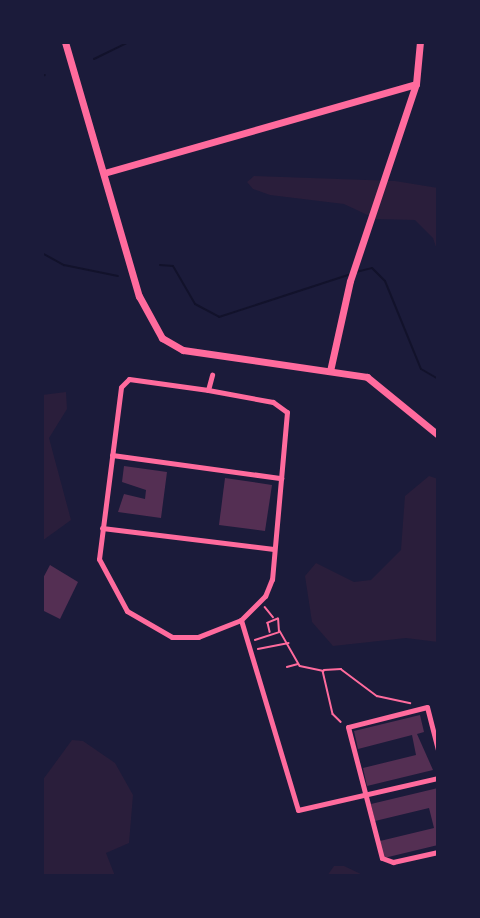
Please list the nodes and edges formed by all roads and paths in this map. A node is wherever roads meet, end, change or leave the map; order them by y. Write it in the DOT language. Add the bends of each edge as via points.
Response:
graph roads {
  1 [pos="64,42"];
  2 [pos="420,42"];
  3 [pos="416,84"];
  4 [pos="104,173"];
  5 [pos="330,371"];
  6 [pos="212,375"];
  7 [pos="208,390"];
  8 [pos="437,432"];
  9 [pos="112,455"];
  10 [pos="281,478"];
  11 [pos="102,528"];
  12 [pos="274,549"];
  13 [pos="265,606"];
  14 [pos="274,618"];
  15 [pos="241,620"];
  16 [pos="280,631"];
  17 [pos="270,632"];
  18 [pos="254,641"];
  19 [pos="289,642"];
  20 [pos="257,650"];
  21 [pos="299,664"];
  22 [pos="287,667"];
  23 [pos="323,670"];
  24 [pos="413,706"];
  25 [pos="342,723"];
  26 [pos="438,750"];
  27 [pos="438,778"];
  28 [pos="366,795"];
  29 [pos="438,852"];
  1 -- 4 [label="street"];
  2 -- 3 [label="street"];
  3 -- 4 [label="street"];
  3 -- 5 [label="street" via="350,281"];
  4 -- 5 [label="street" via="139,296 162,338 183,350"];
  5 -- 8 [label="street" via="380,383"];
  6 -- 7 [label="street"];
  7 -- 9 [label="street" via="124,381"];
  7 -- 10 [label="street" via="283,407 287,412"];
  9 -- 10 [label="street"];
  9 -- 11 [label="street"];
  10 -- 12 [label="street"];
  11 -- 12 [label="street"];
  11 -- 15 [label="street" via="98,554 110,587 142,624 172,638 198,637"];
  12 -- 15 [label="street" via="265,597"];
  13 -- 14 [label="path"];
  14 -- 16 [label="path" via="282,623"];
  14 -- 17 [label="path" via="268,622"];
  15 -- 28 [label="street" via="292,803 306,810"];
  16 -- 17 [label="path"];
  16 -- 19 [label="path"];
  17 -- 18 [label="path"];
  19 -- 20 [label="path"];
  19 -- 21 [label="path"];
  21 -- 22 [label="path"];
  21 -- 23 [label="path"];
  23 -- 24 [label="path" via="341,669 376,696"];
  23 -- 25 [label="path" via="333,714"];
  26 -- 28 [label="street" via="427,707 348,727"];
  27 -- 28 [label="street"];
  28 -- 29 [label="street" via="382,858 393,862"];
}
